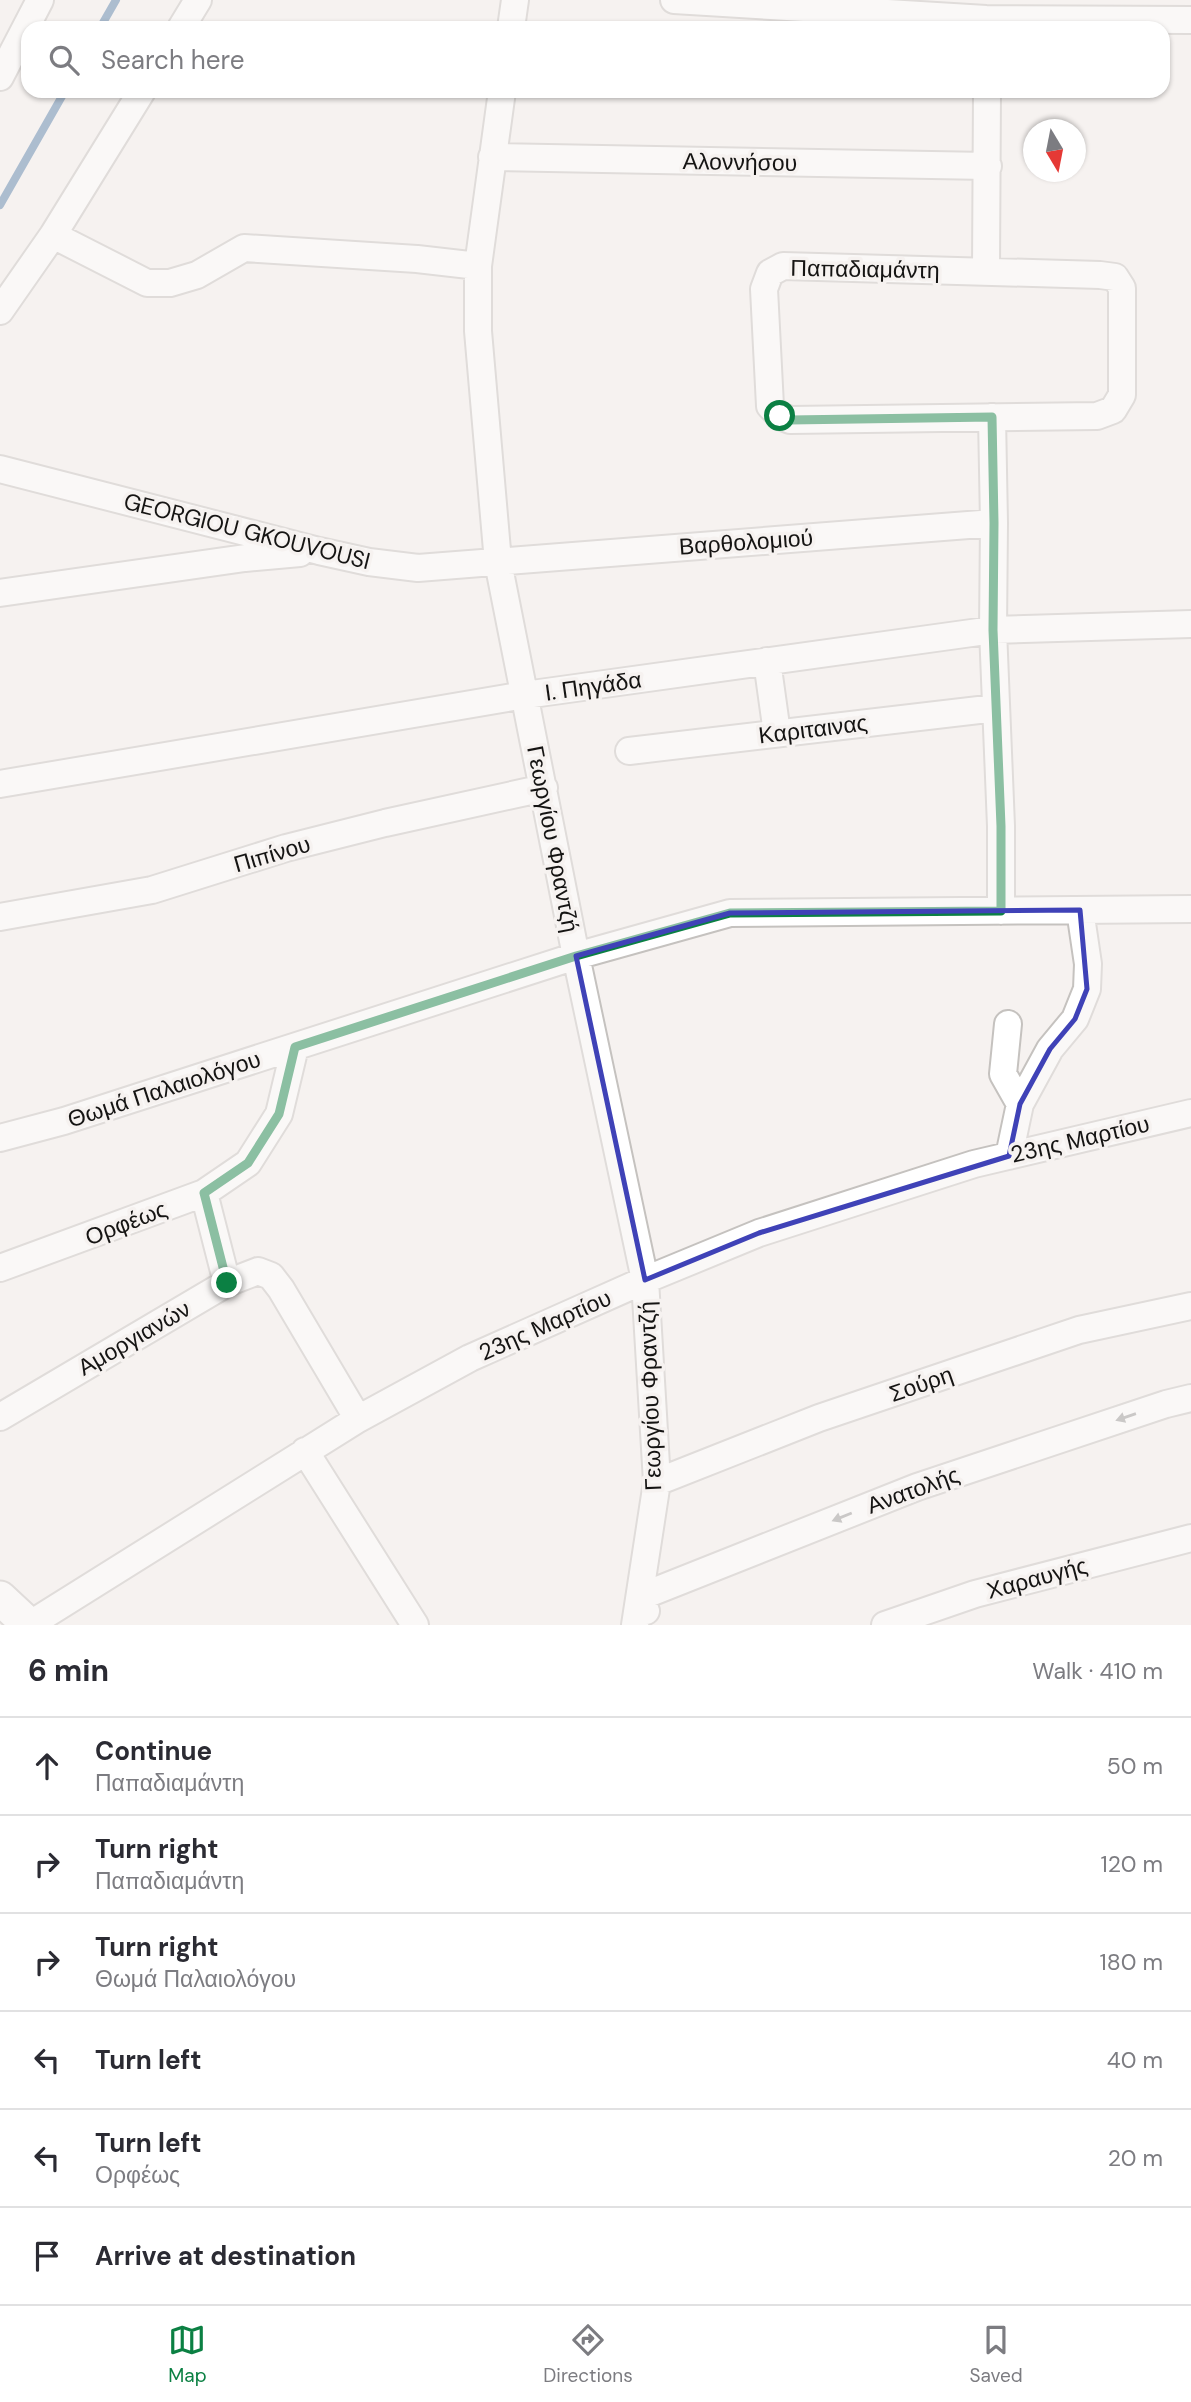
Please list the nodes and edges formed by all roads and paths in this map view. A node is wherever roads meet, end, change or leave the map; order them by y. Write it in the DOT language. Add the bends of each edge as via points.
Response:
graph roads {
  1 [pos="40,0"];
  2 [pos="198,0"];
  3 [pos="515,0"];
  4 [pos="674,0"];
  5 [pos="850,6"];
  6 [pos="986,16"];
  7 [pos="1191,20"];
  8 [pos="29,21"];
  9 [pos="185,21"];
  10 [pos="512,21"];
  11 [pos="21,37"];
  12 [pos="0,77"];
  13 [pos="138,98"];
  14 [pos="501,98"];
  15 [pos="987,98"];
  16 [pos="492,158"];
  17 [pos="988,166"];
  18 [pos="53,235"];
  19 [pos="478,266"];
  20 [pos="986,271"];
  21 [pos="0,311"];
  22 [pos="992,417"];
  23 [pos="0,469"];
  24 [pos="994,523"];
  25 [pos="319,551"];
  26 [pos="498,562"];
  27 [pos="0,593"];
  28 [pos="1191,624"];
  29 [pos="993,630"];
  30 [pos="767,661"];
  31 [pos="525,695"];
  32 [pos="996,708"];
  33 [pos="777,733"];
  34 [pos="629,751"];
  35 [pos="0,784"];
  36 [pos="544,788"];
  37 [pos="1191,909"];
  38 [pos="1080,910"];
  39 [pos="1001,911"];
  40 [pos="0,918"];
  41 [pos="576,956"];
  42 [pos="1008,1024"];
  43 [pos="295,1047"];
  44 [pos="1020,1104"];
  45 [pos="1191,1113"];
  46 [pos="0,1138"];
  47 [pos="1009,1156"];
  48 [pos="204,1193"];
  49 [pos="0,1268"];
  50 [pos="645,1280"];
  51 [pos="227,1283"];
  52 [pos="1191,1306"];
  53 [pos="1191,1398"];
  54 [pos="0,1417"];
  55 [pos="358,1419"];
  56 [pos="305,1451"];
  57 [pos="657,1482"];
  58 [pos="1191,1538"];
  59 [pos="640,1597"];
  60 [pos="0,1598"];
  61 [pos="29,1625"];
  62 [pos="415,1625"];
  63 [pos="635,1625"];
  64 [pos="652,1625"];
  65 [pos="885,1625"];
  1 -- 8 [label="street"];
  2 -- 9 [label="street"];
  3 -- 10 [label="street"];
  4 -- 5 [label="street"];
  5 -- 6 [label="street"];
  6 -- 7 [label="street"];
  11 -- 12 [label="street"];
  13 -- 18 [label="street"];
  14 -- 16 [label="street, Γεωργίου Φραντζή"];
  15 -- 17 [label="street"];
  16 -- 17 [label="street, Αλοννήσου"];
  16 -- 19 [label="street, Γεωργίου Φραντζή"];
  17 -- 20 [label="street"];
  18 -- 19 [label="street" via="147,283 170,283 197,275 244,248"];
  18 -- 21 [label="street"];
  19 -- 26 [label="street, Γεωργίου Φραντζή" via="478,331"];
  20 -- 22 [label="street, Παπαδιαμάντη" via="1100,275 1115,277 1122,288 1122,395 1113,410 1097,416"];
  20 -- 22 [label="street, Παπαδιαμάντη" via="783,266 770,273 764,289 770,406 780,416 790,420"];
  22 -- 24 [label="street"];
  23 -- 25 [label="street, GEORGIOU GKOUVOUSI"];
  24 -- 26 [label="street, Βαρθολομιού"];
  24 -- 29 [label="street"];
  25 -- 26 [label="street, GEORGIOU GKOUVOUSI" via="418,568"];
  25 -- 27 [label="street"];
  26 -- 31 [label="street, Γεωργίου Φραντζή"];
  28 -- 29 [label="street, Ι. Πηγάδα"];
  29 -- 30 [label="street, Ι. Πηγάδα"];
  29 -- 32 [label="street"];
  30 -- 31 [label="street, Ι. Πηγάδα"];
  30 -- 33 [label="street"];
  31 -- 35 [label="street, Ι. Πηγάδα"];
  31 -- 36 [label="street, Γεωργίου Φραντζή"];
  32 -- 33 [label="street, Καριταινας"];
  32 -- 39 [label="street"];
  33 -- 34 [label="street, Καριταινας"];
  36 -- 40 [label="street, Πιπίνου" via="286,848 152,890"];
  36 -- 41 [label="street, Γεωργίου Φραντζή"];
  37 -- 38 [label="street, Θωμά Παλαιολόγου"];
  38 -- 39 [label="street, Θωμά Παλαιολόγου"];
  38 -- 44 [label="street" via="1087,989 1075,1020 1050,1049"];
  39 -- 41 [label="street, Θωμά Παλαιολόγου" via="730,913"];
  41 -- 43 [label="street, Θωμά Παλαιολόγου"];
  41 -- 50 [label="street, Γεωργίου Φραντζή"];
  42 -- 44 [label="street" via="1003,1074"];
  43 -- 46 [label="street, Θωμά Παλαιολόγου"];
  43 -- 48 [label="street, Ορφέως" via="279,1114 248,1163"];
  44 -- 47 [label="street"];
  45 -- 47 [label="street, 23ης Μαρτίου"];
  47 -- 50 [label="street, 23ης Μαρτίου" via="759,1233"];
  48 -- 49 [label="street, Ορφέως"];
  48 -- 51 [label="street"];
  50 -- 55 [label="street, 23ης Μαρτίου" via="470,1358"];
  50 -- 57 [label="street, Γεωργίου Φραντζή"];
  51 -- 54 [label="street, Αμοργιανών"];
  51 -- 55 [label="street, Αμοργιανών" via="258,1271 271,1276"];
  52 -- 57 [label="street, Σούρη" via="1079,1330 819,1418"];
  53 -- 59 [label="street, Ανατολής, one-way" via="917,1487"];
  55 -- 56 [label="street, 23ης Μαρτίου"];
  56 -- 61 [label="street, 23ης Μαρτίου"];
  56 -- 62 [label="street"];
  57 -- 59 [label="street, Γεωργίου Φραντζή"];
  58 -- 65 [label="street, Χαραυγής" via="975,1594"];
  59 -- 63 [label="street, Γεωργίου Φραντζή"];
  59 -- 64 [label="street"];
  60 -- 61 [label="main road"];
}
